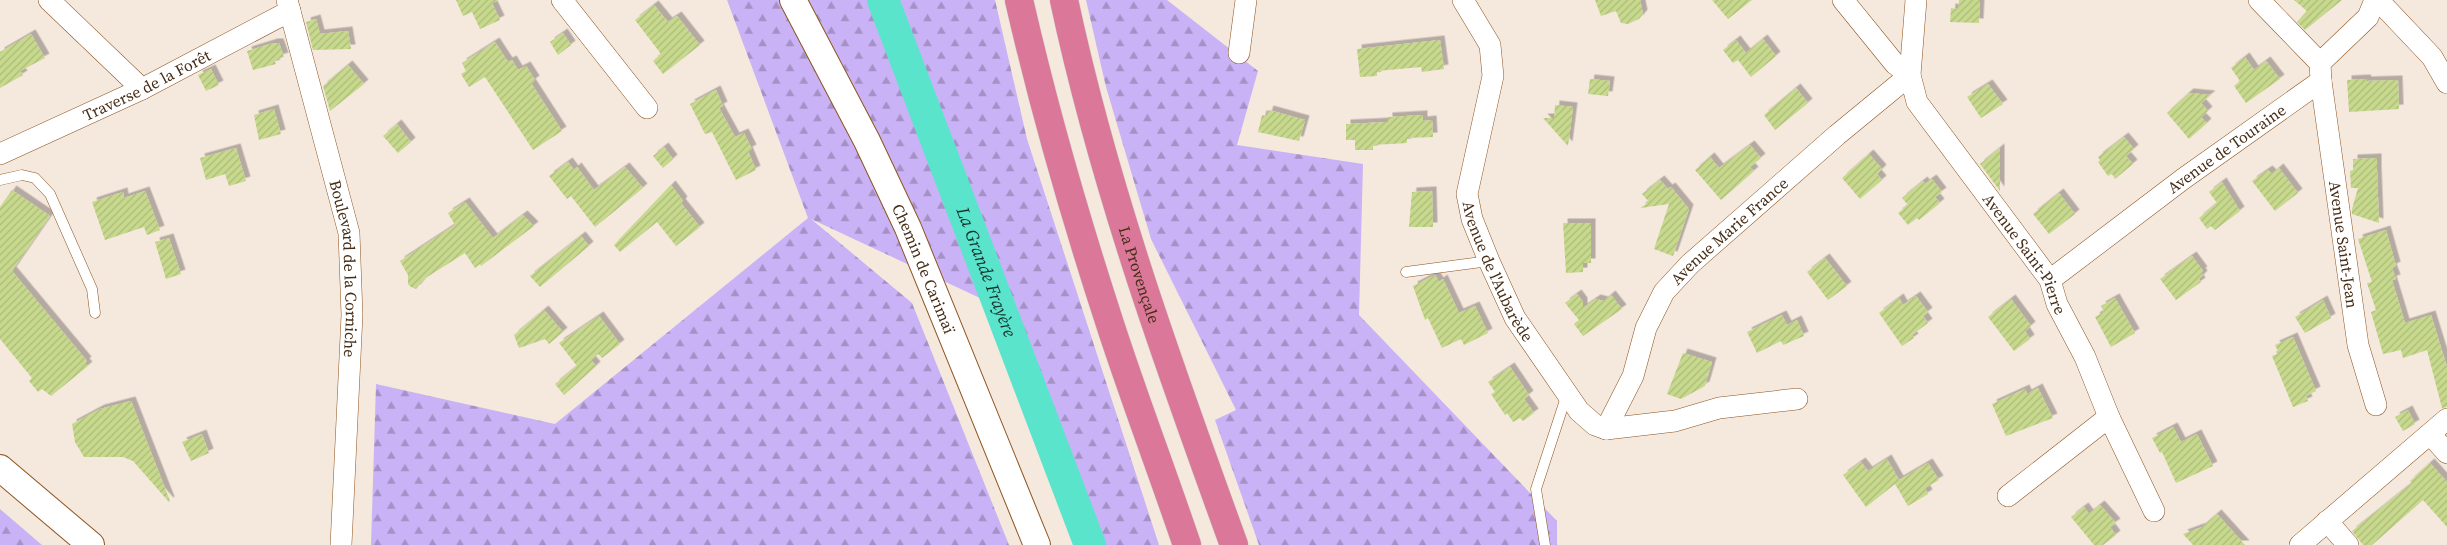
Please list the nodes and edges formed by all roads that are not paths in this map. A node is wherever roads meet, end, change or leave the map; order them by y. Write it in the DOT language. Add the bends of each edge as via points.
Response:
graph roads {
  1 [pos="49,0"];
  2 [pos="562,0"];
  3 [pos="793,0"];
  4 [pos="1019,0"];
  5 [pos="1064,0"];
  6 [pos="1246,0"];
  7 [pos="1463,0"];
  8 [pos="1842,0"];
  9 [pos="1916,0"];
  10 [pos="2260,0"];
  11 [pos="2377,0"];
  12 [pos="289,6"];
  13 [pos="1239,53"];
  14 [pos="2320,72"];
  15 [pos="1910,75"];
  16 [pos="2447,83"];
  17 [pos="142,89"];
  18 [pos="647,108"];
  19 [pos="0,154"];
  20 [pos="0,180"];
  21 [pos="1489,261"];
  22 [pos="1406,272"];
  23 [pos="2050,280"];
  24 [pos="95,313"];
  25 [pos="1567,394"];
  26 [pos="1797,399"];
  27 [pos="2376,405"];
  28 [pos="2109,417"];
  29 [pos="2447,419"];
  30 [pos="1606,429"];
  31 [pos="2430,434"];
  32 [pos="2447,453"];
  33 [pos="0,468"];
  34 [pos="2008,496"];
  35 [pos="2154,511"];
  36 [pos="2328,522"];
  37 [pos="91,545"];
  38 [pos="341,545"];
  39 [pos="1037,545"];
  40 [pos="1187,545"];
  41 [pos="1234,545"];
  42 [pos="1544,545"];
  43 [pos="2300,545"];
  44 [pos="2348,545"];
  1 -- 17 [label="street"];
  2 -- 18 [label="street"];
  3 -- 39 [label="street, Chemin de Carimaï" via="867,141 908,228"];
  4 -- 40 [label="highway" via="1036,74 1073,204 1110,324"];
  5 -- 41 [label="highway, La Provençale" via="1100,152 1169,366"];
  6 -- 13 [label="street"];
  7 -- 21 [label="street, Avenue de l'Aubarède" via="1490,45 1493,76 1467,194 1472,218"];
  8 -- 15 [label="street" via="1895,64"];
  9 -- 15 [label="street, Avenue Saint-Pierre"];
  10 -- 14 [label="street"];
  11 -- 14 [label="street, Avenue de Touraine" via="2368,17"];
  11 -- 16 [label="street" via="2432,57"];
  12 -- 17 [label="street, Traverse de la Forêt"];
  12 -- 38 [label="street, Boulevard de la Corniche" via="349,233 352,315"];
  14 -- 23 [label="street, Avenue de Touraine"];
  14 -- 27 [label="street, Avenue Saint-Jean" via="2358,345"];
  15 -- 23 [label="street, Avenue Saint-Pierre" via="1917,102"];
  15 -- 30 [label="street, Avenue Marie France" via="1690,264 1664,292 1646,328 1634,376"];
  17 -- 19 [label="street, Traverse de la Forêt"];
  20 -- 24 [label="lane" via="22,175 35,178 50,194 92,289"];
  21 -- 22 [label="lane"];
  21 -- 25 [label="street, Avenue de l'Aubarède" via="1516,318"];
  23 -- 28 [label="street, Avenue Saint-Pierre" via="2056,304 2085,357"];
  25 -- 30 [label="street, Avenue de l'Aubarède" via="1579,411 1595,425"];
  25 -- 42 [label="lane" via="1536,489"];
  26 -- 30 [label="street" via="1719,408 1675,421"];
  28 -- 34 [label="street"];
  28 -- 35 [label="street, Avenue Saint-Pierre"];
  29 -- 31 [label="street"];
  31 -- 32 [label="street"];
  31 -- 36 [label="street"];
  33 -- 37 [label="street"];
  36 -- 43 [label="street"];
  36 -- 44 [label="street"];
}
